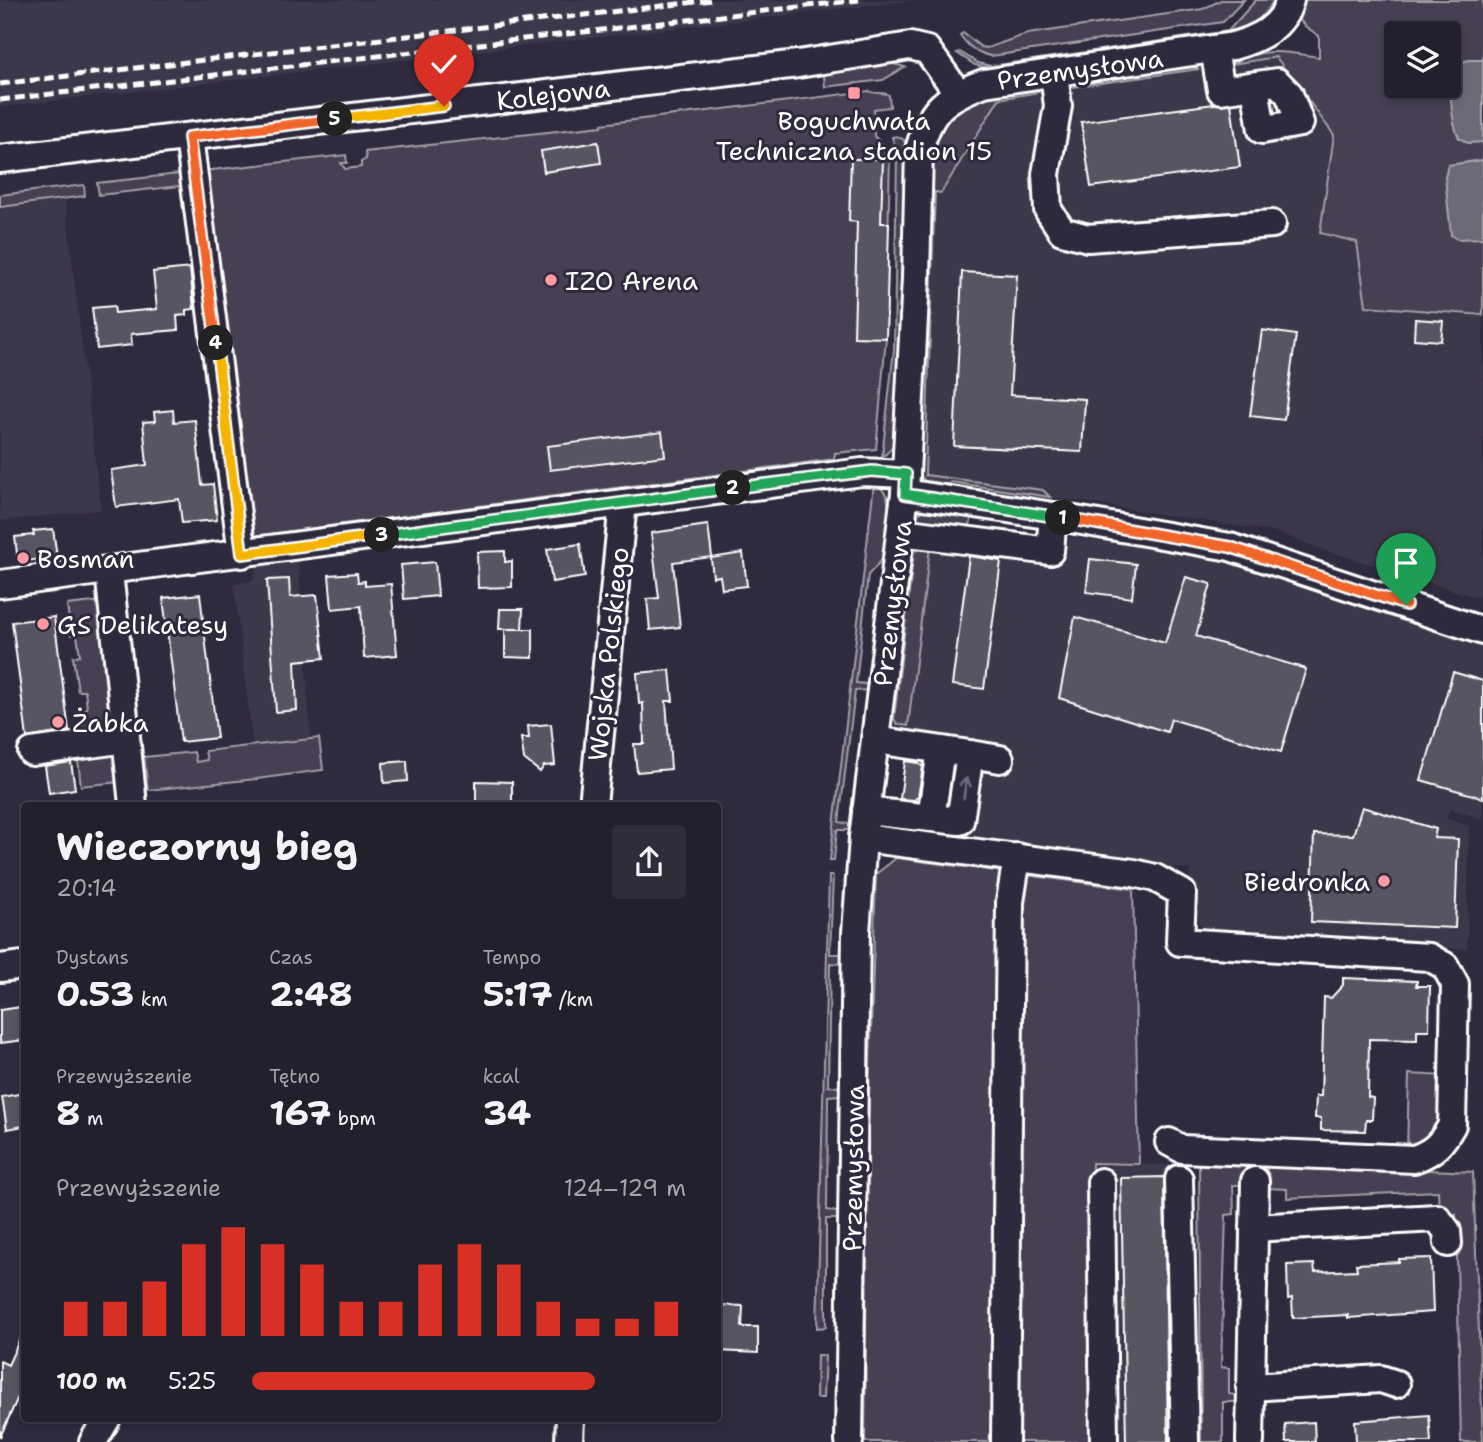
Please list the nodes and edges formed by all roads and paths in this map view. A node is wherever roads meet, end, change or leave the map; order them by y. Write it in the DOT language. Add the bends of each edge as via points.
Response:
graph roads {
  1 [pos="1290,0"];
  2 [pos="1214,49"];
  3 [pos="1054,73"];
  4 [pos="1255,86"];
  5 [pos="958,93"];
  6 [pos="189,137"];
  7 [pos="0,159"];
  8 [pos="1272,224"];
  9 [pos="906,484"];
  10 [pos="623,503"];
  11 [pos="1054,516"];
  12 [pos="901,532"];
  13 [pos="242,554"];
  14 [pos="109,571"];
  15 [pos="0,584"];
  16 [pos="1483,631"];
  17 [pos="126,739"];
  18 [pos="875,740"];
  19 [pos="941,750"];
  20 [pos="32,752"];
  21 [pos="970,754"];
  22 [pos="1000,759"];
  23 [pos="134,802"];
  24 [pos="593,802"];
  25 [pos="866,811"];
  26 [pos="931,818"];
  27 [pos="863,838"];
  28 [pos="1017,857"];
  29 [pos="21,965"];
  30 [pos="0,968"];
  31 [pos="1169,1142"];
  32 [pos="1179,1180"];
  33 [pos="1255,1181"];
  34 [pos="1101,1182"];
  35 [pos="1254,1228"];
  36 [pos="1448,1243"];
  37 [pos="1396,1384"];
  38 [pos="1250,1387"];
  39 [pos="105,1422"];
  40 [pos="570,1422"];
  41 [pos="93,1442"];
  42 [pos="569,1442"];
  43 [pos="849,1442"];
  44 [pos="1005,1442"];
  45 [pos="1104,1442"];
  46 [pos="1185,1442"];
  47 [pos="1250,1442"];
  1 -- 2 [label="street, Przemysłowa" via="1283,17 1266,33"];
  2 -- 3 [label="street, Przemysłowa"];
  2 -- 4 [label="street" via="1221,90"];
  3 -- 5 [label="street, Przemysłowa" via="984,83"];
  3 -- 8 [label="street" via="1058,106 1046,174 1048,210 1062,231 1088,239"];
  5 -- 6 [label="street, Kolejowa" via="927,50 910,46 797,64"];
  5 -- 9 [label="street, Przemysłowa" via="927,124 919,150"];
  6 -- 7 [label="street, Kolejowa"];
  6 -- 13 [label="street"];
  9 -- 10 [label="street" via="862,472"];
  9 -- 11 [label="street"];
  9 -- 12 [label="street, Przemysłowa"];
  10 -- 13 [label="street"];
  10 -- 24 [label="street, Wojska Polskiego"];
  11 -- 12 [label="street" via="1050,551"];
  11 -- 16 [label="street" via="1230,547"];
  12 -- 18 [label="street, Przemysłowa"];
  13 -- 14 [label="street"];
  14 -- 15 [label="street"];
  14 -- 17 [label="street"];
  17 -- 20 [label="street"];
  17 -- 23 [label="street"];
  18 -- 19 [label="street"];
  18 -- 25 [label="street, Przemysłowa"];
  19 -- 21 [label="street"];
  19 -- 26 [label="street"];
  21 -- 22 [label="street"];
  26 -- 21 [label="street, one-way" via="960,821"];
  25 -- 26 [label="street"];
  25 -- 27 [label="street, Przemysłowa"];
  27 -- 28 [label="street"];
  27 -- 43 [label="street, Przemysłowa" via="856,932"];
  28 -- 31 [label="street" via="1154,878 1182,893 1180,942 1429,957 1445,966 1454,984 1452,1125 1442,1143 1429,1153 1414,1159 1302,1155 1182,1149"];
  28 -- 44 [label="street" via="1010,902"];
  29 -- 30 [label="street"];
  32 -- 46 [label="street"];
  33 -- 35 [label="street"];
  34 -- 45 [label="street"];
  35 -- 36 [label="street" via="1437,1218 1447,1231"];
  35 -- 38 [label="street"];
  37 -- 38 [label="street" via="1381,1379"];
  38 -- 47 [label="street"];
  39 -- 41 [label="street"];
  40 -- 42 [label="street"];
}
